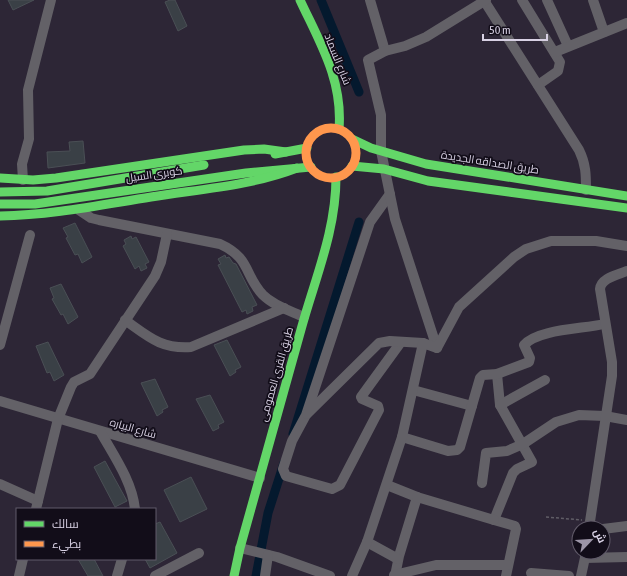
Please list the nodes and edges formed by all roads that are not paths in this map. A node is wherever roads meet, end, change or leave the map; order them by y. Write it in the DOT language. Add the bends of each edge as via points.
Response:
graph roads {
  1 [pos="51,0"];
  2 [pos="300,0"];
  3 [pos="370,0"];
  4 [pos="522,0"];
  5 [pos="547,0"];
  6 [pos="592,0"];
  7 [pos="486,1"];
  8 [pos="627,23"];
  9 [pos="604,32"];
  10 [pos="568,46"];
  11 [pos="385,51"];
  12 [pos="555,52"];
  13 [pos="538,85"];
  14 [pos="339,129"];
  15 [pos="352,139"];
  16 [pos="307,148"];
  17 [pos="381,151"];
  18 [pos="286,152"];
  19 [pos="352,166"];
  20 [pos="311,167"];
  21 [pos="297,168"];
  22 [pos="384,169"];
  23 [pos="336,177"];
  24 [pos="0,178"];
  25 [pos="24,180"];
  26 [pos="586,190"];
  27 [pos="0,192"];
  28 [pos="390,194"];
  29 [pos="627,196"];
  30 [pos="0,204"];
  31 [pos="627,208"];
  32 [pos="77,209"];
  33 [pos="0,216"];
  34 [pos="167,234"];
  35 [pos="30,235"];
  36 [pos="627,246"];
  37 [pos="627,271"];
  38 [pos="284,308"];
  39 [pos="304,317"];
  40 [pos="125,320"];
  41 [pos="604,324"];
  42 [pos="401,342"];
  43 [pos="424,343"];
  44 [pos="0,345"];
  45 [pos="437,348"];
  46 [pos="498,374"];
  47 [pos="545,380"];
  48 [pos="413,390"];
  49 [pos="0,402"];
  50 [pos="500,405"];
  51 [pos="472,406"];
  52 [pos="306,415"];
  53 [pos="605,416"];
  54 [pos="58,419"];
  55 [pos="627,420"];
  56 [pos="100,431"];
  57 [pos="402,437"];
  58 [pos="522,444"];
  59 [pos="260,478"];
  60 [pos="482,483"];
  61 [pos="0,484"];
  62 [pos="386,485"];
  63 [pos="417,497"];
  64 [pos="37,505"];
  65 [pos="135,508"];
  66 [pos="494,520"];
  67 [pos="590,520"];
  68 [pos="627,526"];
  69 [pos="611,528"];
  70 [pos="367,542"];
  71 [pos="242,549"];
  72 [pos="199,553"];
  73 [pos="267,555"];
  74 [pos="627,557"];
  75 [pos="611,559"];
  76 [pos="23,560"];
  77 [pos="122,560"];
  78 [pos="398,560"];
  79 [pos="585,560"];
  80 [pos="508,565"];
  81 [pos="531,573"];
  82 [pos="394,575"];
  83 [pos="19,576"];
  84 [pos="117,576"];
  85 [pos="155,576"];
  86 [pos="234,576"];
  87 [pos="265,576"];
  88 [pos="330,576"];
  89 [pos="352,576"];
  90 [pos="506,576"];
  91 [pos="569,576"];
  92 [pos="581,576"];
  1 -- 25 [label="street" via="28,90 29,139 22,164"];
  2 -- 14 [label="main road, شارع السماد" via="338,88 341,109"];
  3 -- 11 [label="street"];
  4 -- 12 [label="street"];
  5 -- 10 [label="street"];
  6 -- 9 [label="street"];
  7 -- 11 [label="street" via="426,37"];
  7 -- 13 [label="street"];
  8 -- 9 [label="street"];
  9 -- 10 [label="street"];
  10 -- 12 [label="street"];
  11 -- 17 [label="street" via="368,60 381,115"];
  12 -- 13 [label="street" via="560,68"];
  13 -- 26 [label="street" via="584,161"];
  14 -- 15 [label="main road"];
  14 -- 16 [label="main road" via="326,129 315,134"];
  15 -- 17 [label="main road, طريق الصداقه الجديدة"];
  15 -- 19 [label="main road" via="356,152"];
  16 -- 18 [label="main road, كوبرى السيل"];
  16 -- 20 [label="main road"];
  17 -- 22 [label="street"];
  17 -- 26 [label="main road, طريق الصداقه الجديدة" via="426,164"];
  18 -- 25 [label="main road" via="244,150 56,178"];
  18 -- 27 [label="main road, كوبرى السيل" via="47,191"];
  19 -- 22 [label="main road"];
  19 -- 23 [label="main road"];
  20 -- 21 [label="main road, كوبرى السيل"];
  20 -- 23 [label="main road" via="322,176"];
  21 -- 30 [label="main road, كوبرى السيل" via="35,204"];
  21 -- 32 [label="main road" via="250,182"];
  22 -- 28 [label="street"];
  22 -- 31 [label="main road" via="428,181"];
  23 -- 39 [label="main road, طريق القرى العمومى" via="334,223"];
  24 -- 25 [label="main road"];
  26 -- 29 [label="main road, طريق الصداقه الجديدة"];
  28 -- 45 [label="street" via="400,238"];
  28 -- 52 [label="street" via="370,222"];
  32 -- 33 [label="main road"];
  32 -- 34 [label="street" via="91,218"];
  34 -- 38 [label="street" via="229,248 244,261 264,296"];
  34 -- 40 [label="street" via="155,276"];
  35 -- 44 [label="street"];
  36 -- 45 [label="street" via="551,241 526,249 459,307"];
  37 -- 41 [label="street" via="606,279 600,285"];
  38 -- 39 [label="street"];
  38 -- 40 [label="street" via="191,347 180,348 158,343"];
  39 -- 59 [label="main road, طريق القرى العمومى"];
  40 -- 54 [label="street" via="90,374 74,382"];
  41 -- 46 [label="street" via="554,331 527,343 524,348 530,358 529,362"];
  41 -- 53 [label="street" via="612,362"];
  42 -- 43 [label="street"];
  42 -- 52 [label="street" via="385,341 373,347"];
  42 -- 52 [label="street" via="361,397 378,406 379,410 340,485 335,488 286,476 284,473 292,441"];
  43 -- 45 [label="street"];
  43 -- 48 [label="street"];
  46 -- 50 [label="street"];
  46 -- 51 [label="street" via="483,375 480,378"];
  47 -- 50 [label="street"];
  48 -- 51 [label="street"];
  48 -- 57 [label="street"];
  49 -- 54 [label="street, شارع البياره"];
  50 -- 58 [label="street"];
  51 -- 57 [label="street" via="457,450 448,451"];
  53 -- 55 [label="street"];
  53 -- 58 [label="street" via="579,415 567,418 556,422"];
  53 -- 67 [label="street"];
  54 -- 56 [label="street, شارع البياره"];
  54 -- 64 [label="street"];
  56 -- 59 [label="street, شارع البياره"];
  56 -- 65 [label="street" via="128,482 134,496"];
  57 -- 62 [label="street"];
  58 -- 60 [label="street" via="507,451 486,453"];
  58 -- 66 [label="street" via="531,464 517,469 513,474"];
  59 -- 71 [label="main road, طريق القرى العمومى"];
  61 -- 64 [label="street"];
  62 -- 63 [label="street"];
  62 -- 70 [label="street"];
  63 -- 66 [label="street"];
  63 -- 78 [label="street"];
  66 -- 80 [label="street" via="515,526 516,529"];
  68 -- 69 [label="street"];
  70 -- 78 [label="street"];
  70 -- 89 [label="street"];
  71 -- 73 [label="street"];
  71 -- 86 [label="main road, طريق القرى العمومى"];
  72 -- 85 [label="street"];
  73 -- 87 [label="street"];
  73 -- 88 [label="street"];
  74 -- 75 [label="street"];
  76 -- 83 [label="street"];
  77 -- 84 [label="street"];
  78 -- 82 [label="street"];
  79 -- 92 [label="street"];
  80 -- 82 [label="street" via="436,565"];
  80 -- 90 [label="street"];
  81 -- 91 [label="street"];
}
